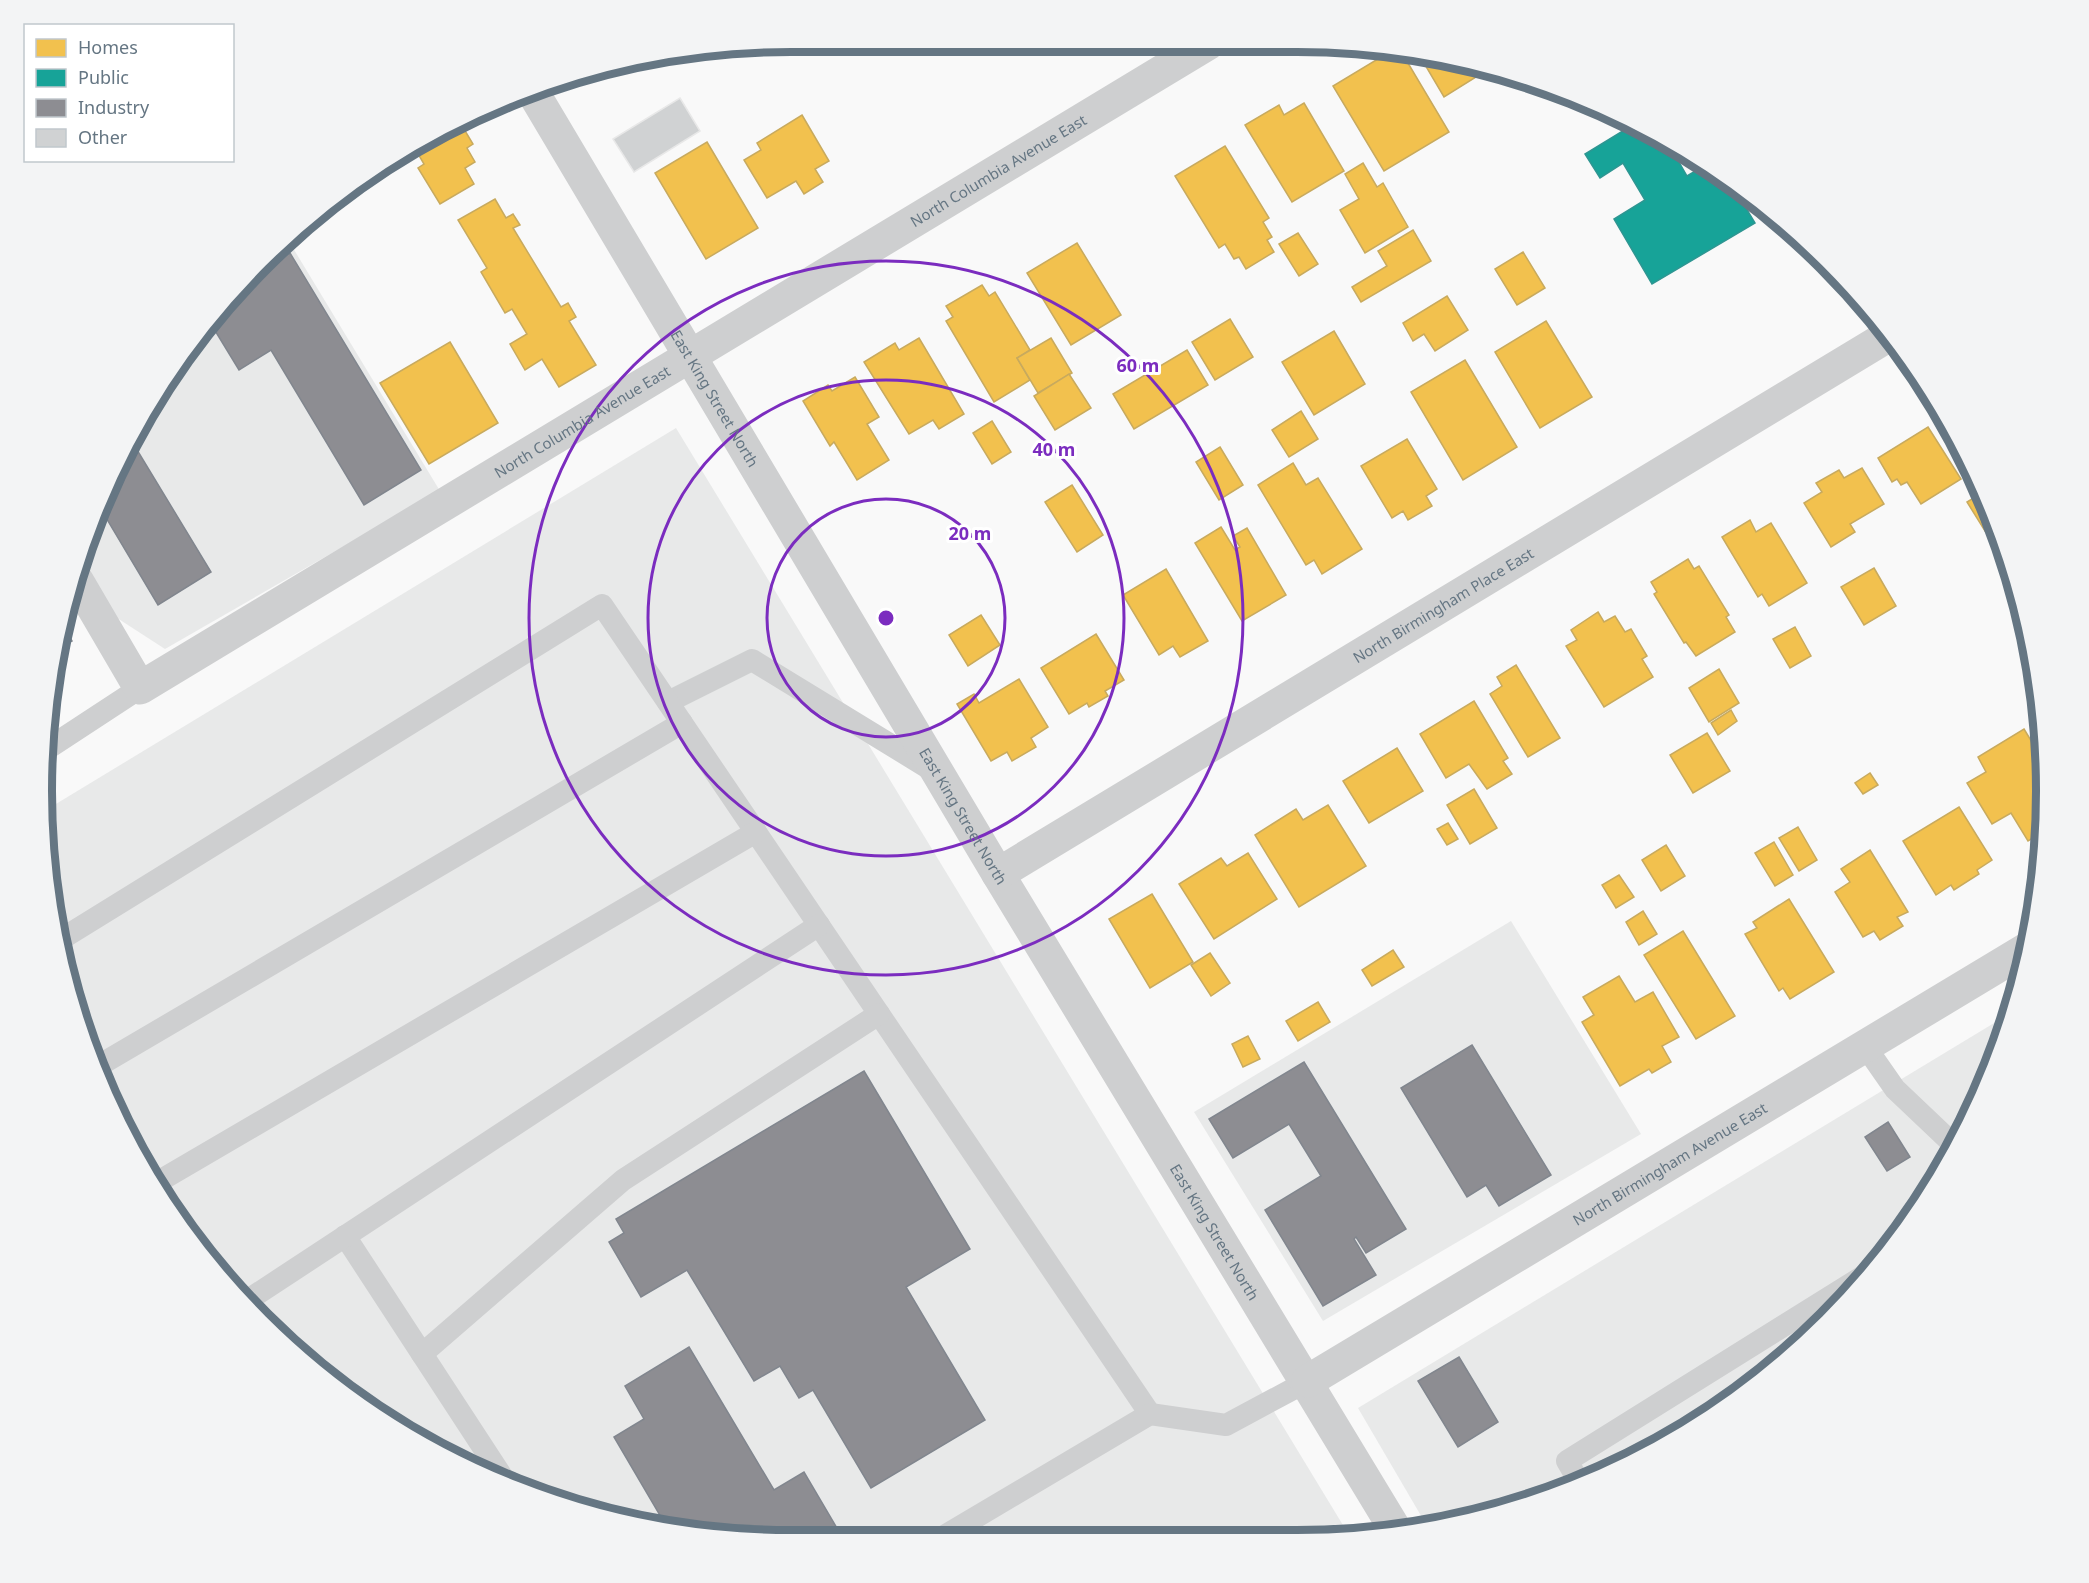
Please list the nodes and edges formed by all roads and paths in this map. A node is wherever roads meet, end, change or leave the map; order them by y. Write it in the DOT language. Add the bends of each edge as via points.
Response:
graph roads {
  1 [pos="1194,52"];
  2 [pos="537,99"];
  3 [pos="1882,340"];
  4 [pos="688,356"];
  5 [pos="82,588"];
  6 [pos="140,688"];
  7 [pos="668,702"];
  8 [pos="682,723"];
  9 [pos="54,744"];
  10 [pos="939,774"];
  11 [pos="756,832"];
  12 [pos="998,874"];
  13 [pos="819,925"];
  14 [pos="67,936"];
  15 [pos="2018,954"];
  16 [pos="879,1014"];
  17 [pos="1865,1046"];
  18 [pos="105,1062"];
  19 [pos="1948,1140"];
  20 [pos="163,1179"];
  21 [pos="345,1236"];
  22 [pos="1845,1287"];
  23 [pos="253,1297"];
  24 [pos="422,1354"];
  25 [pos="1308,1381"];
  26 [pos="1150,1414"];
  27 [pos="497,1468"];
  28 [pos="1576,1476"];
  29 [pos="1392,1524"];
  30 [pos="953,1530"];
  1 -- 4 [label="street, North Columbia Avenue East"];
  2 -- 4 [label="street, East King Street North"];
  3 -- 12 [label="street, North Birmingham Place East"];
  4 -- 6 [label="street, North Columbia Avenue East"];
  4 -- 10 [label="street, East King Street North"];
  5 -- 6 [label="street"];
  6 -- 9 [label="lane"];
  7 -- 8 [label="lane"];
  7 -- 10 [label="lane" via="752,660"];
  7 -- 14 [label="lane" via="602,605"];
  8 -- 11 [label="lane"];
  8 -- 18 [label="lane"];
  10 -- 12 [label="street, East King Street North"];
  11 -- 13 [label="lane"];
  11 -- 20 [label="lane"];
  12 -- 25 [label="street, East King Street North"];
  13 -- 16 [label="lane"];
  13 -- 21 [label="lane"];
  15 -- 17 [label="street, North Birmingham Avenue East"];
  16 -- 24 [label="lane" via="623,1180"];
  16 -- 26 [label="lane"];
  17 -- 19 [label="lane" via="1895,1089"];
  17 -- 25 [label="street, North Birmingham Avenue East"];
  21 -- 23 [label="lane"];
  21 -- 24 [label="lane"];
  22 -- 28 [label="lane" via="1567,1461"];
  24 -- 27 [label="lane"];
  25 -- 26 [label="lane" via="1226,1425"];
  25 -- 29 [label="street, East King Street North"];
  26 -- 30 [label="lane"];
}
